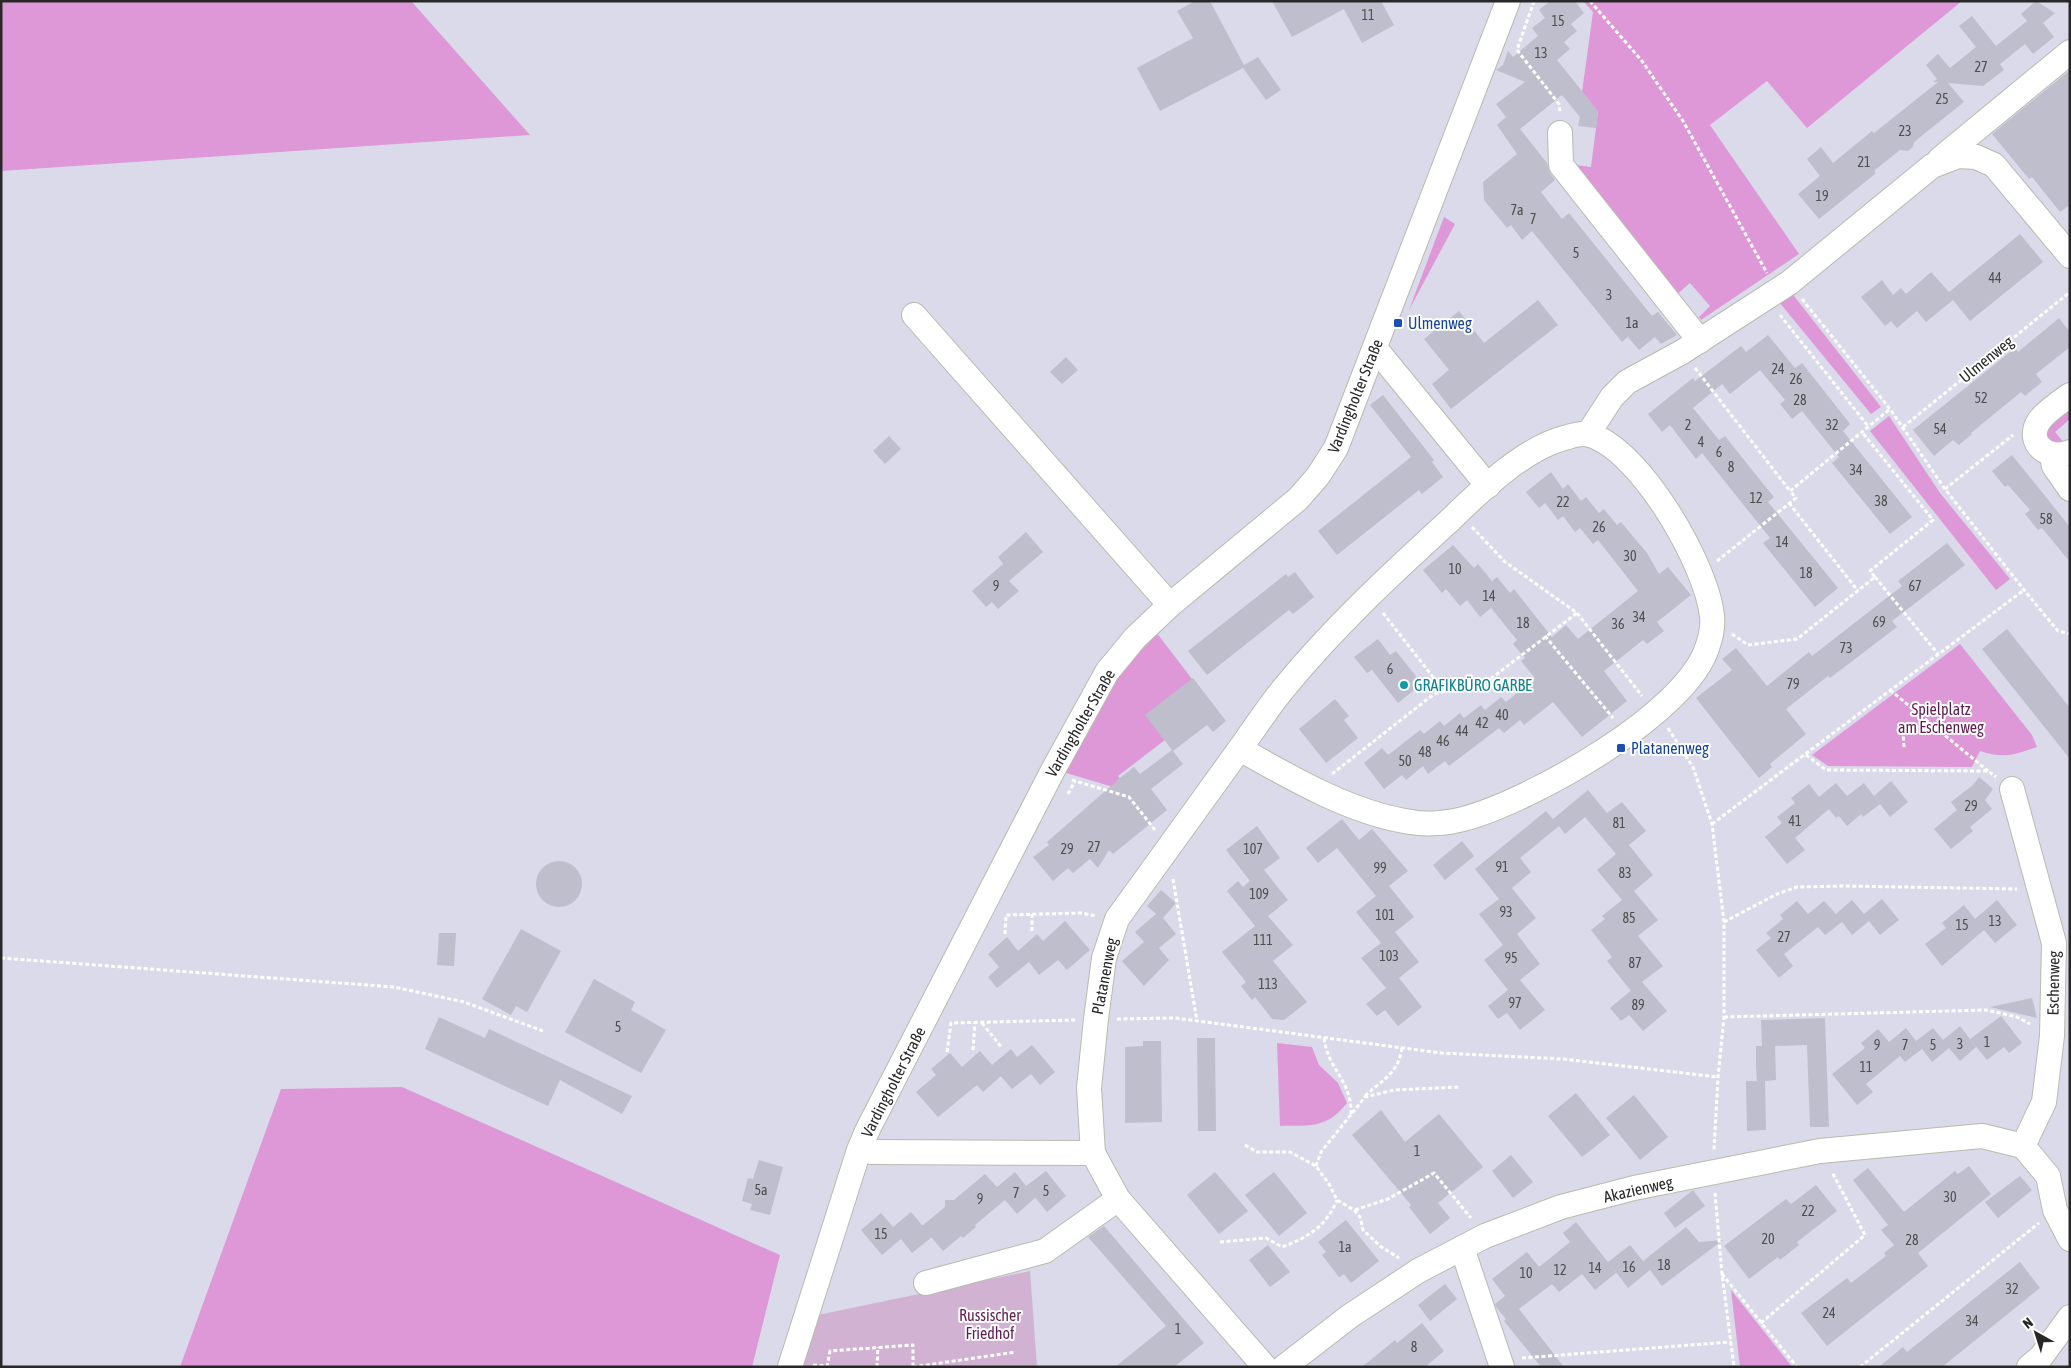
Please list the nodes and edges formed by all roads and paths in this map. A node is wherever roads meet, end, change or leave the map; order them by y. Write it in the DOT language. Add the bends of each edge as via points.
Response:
graph roads {
  1 [pos="1508,1"];
  2 [pos="1534,1"];
  3 [pos="1590,1"];
  4 [pos="2070,52"];
  5 [pos="1560,133"];
  6 [pos="1932,166"];
  7 [pos="2070,256"];
  8 [pos="1778,291"];
  9 [pos="2070,292"];
  10 [pos="914,315"];
  11 [pos="1691,347"];
  12 [pos="1375,348"];
  13 [pos="2070,395"];
  14 [pos="1890,409"];
  15 [pos="1868,426"];
  16 [pos="1903,427"];
  17 [pos="2036,431"];
  18 [pos="1862,432"];
  19 [pos="1588,434"];
  20 [pos="2061,453"];
  21 [pos="1488,486"];
  22 [pos="1944,489"];
  23 [pos="2070,489"];
  24 [pos="1790,491"];
  25 [pos="1789,503"];
  26 [pos="1458,512"];
  27 [pos="1701,574"];
  28 [pos="1875,576"];
  29 [pos="2024,590"];
  30 [pos="1858,591"];
  31 [pos="1369,595"];
  32 [pos="1170,605"];
  33 [pos="1577,613"];
  34 [pos="1713,620"];
  35 [pos="2070,634"];
  36 [pos="1545,636"];
  37 [pos="1938,654"];
  38 [pos="1890,690"];
  39 [pos="1444,691"];
  40 [pos="1654,712"];
  41 [pos="1930,722"];
  42 [pos="1627,735"];
  43 [pos="1904,747"];
  44 [pos="1240,749"];
  45 [pos="1806,755"];
  46 [pos="1988,771"];
  47 [pos="1052,772"];
  48 [pos="1314,788"];
  49 [pos="2012,789"];
  50 [pos="1712,824"];
  51 [pos="1168,848"];
  52 [pos="2040,890"];
  53 [pos="1032,914"];
  54 [pos="1117,919"];
  55 [pos="1724,922"];
  56 [pos="1032,933"];
  57 [pos="1004,934"];
  58 [pos="1,958"];
  59 [pos="1724,1017"];
  60 [pos="1096,1019"];
  61 [pos="1197,1021"];
  62 [pos="975,1022"];
  63 [pos="981,1022"];
  64 [pos="542,1031"];
  65 [pos="2052,1036"];
  66 [pos="1324,1038"];
  67 [pos="1002,1048"];
  68 [pos="1402,1048"];
  69 [pos="973,1050"];
  70 [pos="947,1052"];
  71 [pos="1718,1078"];
  72 [pos="1459,1088"];
  73 [pos="1365,1097"];
  74 [pos="1350,1115"];
  75 [pos="1245,1145"];
  76 [pos="2023,1146"];
  77 [pos="1820,1151"];
  78 [pos="872,1152"];
  79 [pos="1092,1153"];
  80 [pos="1316,1166"];
  81 [pos="1714,1172"];
  82 [pos="1118,1198"];
  83 [pos="1337,1200"];
  84 [pos="1354,1210"];
  85 [pos="2055,1210"];
  86 [pos="1485,1236"];
  87 [pos="2070,1238"];
  88 [pos="1220,1242"];
  89 [pos="1462,1248"];
  90 [pos="1418,1271"];
  91 [pos="1722,1274"];
  92 [pos="926,1283"];
  93 [pos="2070,1317"];
  94 [pos="1761,1323"];
  95 [pos="1731,1342"];
  96 [pos="878,1346"];
  97 [pos="1016,1352"];
  98 [pos="1501,1363"];
  99 [pos="790,1367"];
  100 [pos="828,1367"];
  101 [pos="877,1367"];
  102 [pos="913,1367"];
  103 [pos="1265,1367"];
  104 [pos="1284,1367"];
  105 [pos="1734,1367"];
  106 [pos="1797,1367"];
  107 [pos="1860,1367"];
  108 [pos="2029,1367"];
  1 -- 12 [label="street, Vardingholter Straße"];
  2 -- 5 [label="path" via="1516,50 1559,104"];
  3 -- 8 [label="path" via="1642,61 1683,121"];
  4 -- 6 [label="street"];
  5 -- 11 [label="street" via="1561,165"];
  6 -- 7 [label="street" via="1958,156 1976,156 1994,166"];
  6 -- 8 [label="street"];
  8 -- 11 [label="street"];
  8 -- 14 [label="path"];
  8 -- 15 [label="path"];
  9 -- 16 [label="path, Ulmenweg"];
  10 -- 32 [label="street"];
  11 -- 19 [label="street" via="1627,382 1612,397"];
  11 -- 24 [label="path"];
  12 -- 21 [label="street"];
  12 -- 32 [label="street, Vardingholter Straße" via="1336,448 1318,476 1298,499"];
  13 -- 17 [label="street" via="2043,417"];
  14 -- 15 [label="path"];
  14 -- 16 [label="path"];
  15 -- 18 [label="path"];
  16 -- 22 [label="path"];
  17 -- 20 [label="street" via="2039,446"];
  17 -- 22 [label="path" via="2015,433"];
  18 -- 24 [label="path"];
  18 -- 28 [label="path" via="1933,520 1870,571"];
  19 -- 21 [label="street, Platanenweg" via="1566,437 1541,447"];
  19 -- 27 [label="street" via="1614,448 1637,468 1656,492"];
  20 -- 23 [label="street" via="2054,466"];
  21 -- 26 [label="street, Platanenweg"];
  22 -- 29 [label="path"];
  24 -- 25 [label="path" via="1796,498"];
  25 -- 27 [label="path"];
  25 -- 30 [label="path"];
  26 -- 31 [label="street, Platanenweg"];
  26 -- 33 [label="path" via="1505,562"];
  27 -- 34 [label="street"];
  28 -- 30 [label="path"];
  28 -- 37 [label="path"];
  29 -- 35 [label="path" via="2058,631"];
  29 -- 37 [label="path"];
  30 -- 34 [label="path" via="1797,639 1748,645"];
  31 -- 39 [label="path"];
  31 -- 44 [label="street, Platanenweg" via="1326,638 1282,690"];
  32 -- 47 [label="street, Vardingholter Straße" via="1135,638 1107,672"];
  33 -- 36 [label="path"];
  33 -- 40 [label="path"];
  34 -- 40 [label="street" via="1708,647 1696,670"];
  36 -- 39 [label="path" via="1489,680"];
  36 -- 42 [label="path"];
  37 -- 38 [label="path"];
  38 -- 41 [label="path"];
  38 -- 45 [label="path"];
  39 -- 48 [label="path" via="1434,694"];
  40 -- 42 [label="street"];
  40 -- 50 [label="path" via="1693,767"];
  41 -- 43 [label="path" via="1903,732"];
  41 -- 46 [label="path"];
  42 -- 48 [label="street" via="1592,759 1504,806 1459,820 1414,823 1371,813"];
  44 -- 48 [label="street"];
  44 -- 51 [label="street, Platanenweg"];
  45 -- 46 [label="path" via="1826,770"];
  45 -- 50 [label="path"];
  46 -- 49 [label="path"];
  47 -- 51 [label="path" via="1129,797"];
  47 -- 99 [label="street, Vardingholter Straße" via="867,1131"];
  49 -- 52 [label="street, Eschenweg"];
  50 -- 55 [label="path"];
  51 -- 54 [label="street, Platanenweg"];
  51 -- 61 [label="path"];
  52 -- 55 [label="path" via="1797,887"];
  52 -- 65 [label="street, Eschenweg" via="2054,943"];
  53 -- 54 [label="path" via="1081,913"];
  53 -- 56 [label="path"];
  53 -- 57 [label="path" via="1006,915"];
  54 -- 60 [label="street, Platanenweg" via="1104,958"];
  55 -- 59 [label="path"];
  58 -- 64 [label="path" via="394,987 464,1002"];
  59 -- 65 [label="path" via="1986,1010 2017,1017"];
  59 -- 71 [label="path"];
  60 -- 61 [label="path" via="1176,1018"];
  60 -- 63 [label="path"];
  60 -- 79 [label="street, Platanenweg" via="1089,1088"];
  61 -- 66 [label="path"];
  62 -- 63 [label="path"];
  62 -- 69 [label="path"];
  62 -- 70 [label="path" via="951,1023"];
  63 -- 67 [label="path"];
  65 -- 76 [label="street, Eschenweg" via="2044,1102"];
  66 -- 68 [label="path"];
  66 -- 74 [label="path" via="1329,1060 1349,1092"];
  68 -- 71 [label="path" via="1441,1053 1563,1058"];
  68 -- 73 [label="path" via="1400,1062"];
  71 -- 81 [label="path"];
  72 -- 73 [label="path" via="1394,1090"];
  73 -- 74 [label="path"];
  74 -- 80 [label="path" via="1321,1152"];
  75 -- 80 [label="path" via="1257,1152 1290,1152"];
  76 -- 77 [label="street, Akazienweg" via="1982,1136"];
  76 -- 85 [label="street" via="2048,1176"];
  77 -- 81 [label="street, Akazienweg"];
  77 -- 94 [label="path" via="1865,1235"];
  78 -- 79 [label="street"];
  79 -- 82 [label="street, Platanenweg"];
  80 -- 83 [label="path"];
  81 -- 86 [label="street, Akazienweg" via="1561,1207"];
  81 -- 91 [label="path"];
  82 -- 92 [label="street" via="1045,1251"];
  82 -- 103 [label="street, Platanenweg"];
  83 -- 84 [label="path"];
  83 -- 88 [label="path" via="1331,1214 1318,1228 1282,1247 1266,1238"];
  84 -- 86 [label="path" via="1388,1199 1434,1173"];
  84 -- 90 [label="path" via="1360,1217 1363,1230 1380,1246"];
  85 -- 87 [label="street"];
  85 -- 107 [label="path"];
  86 -- 89 [label="street, Akazienweg"];
  89 -- 90 [label="street, Akazienweg"];
  89 -- 98 [label="street"];
  90 -- 104 [label="street, Akazienweg" via="1350,1316"];
  91 -- 94 [label="path"];
  91 -- 95 [label="path"];
  93 -- 108 [label="street" via="2041,1357"];
  94 -- 106 [label="path"];
  95 -- 98 [label="path"];
  95 -- 105 [label="path"];
  96 -- 100 [label="path" via="830,1350"];
  96 -- 101 [label="path"];
  96 -- 102 [label="path" via="913,1345"];
  97 -- 102 [label="path"];
}
